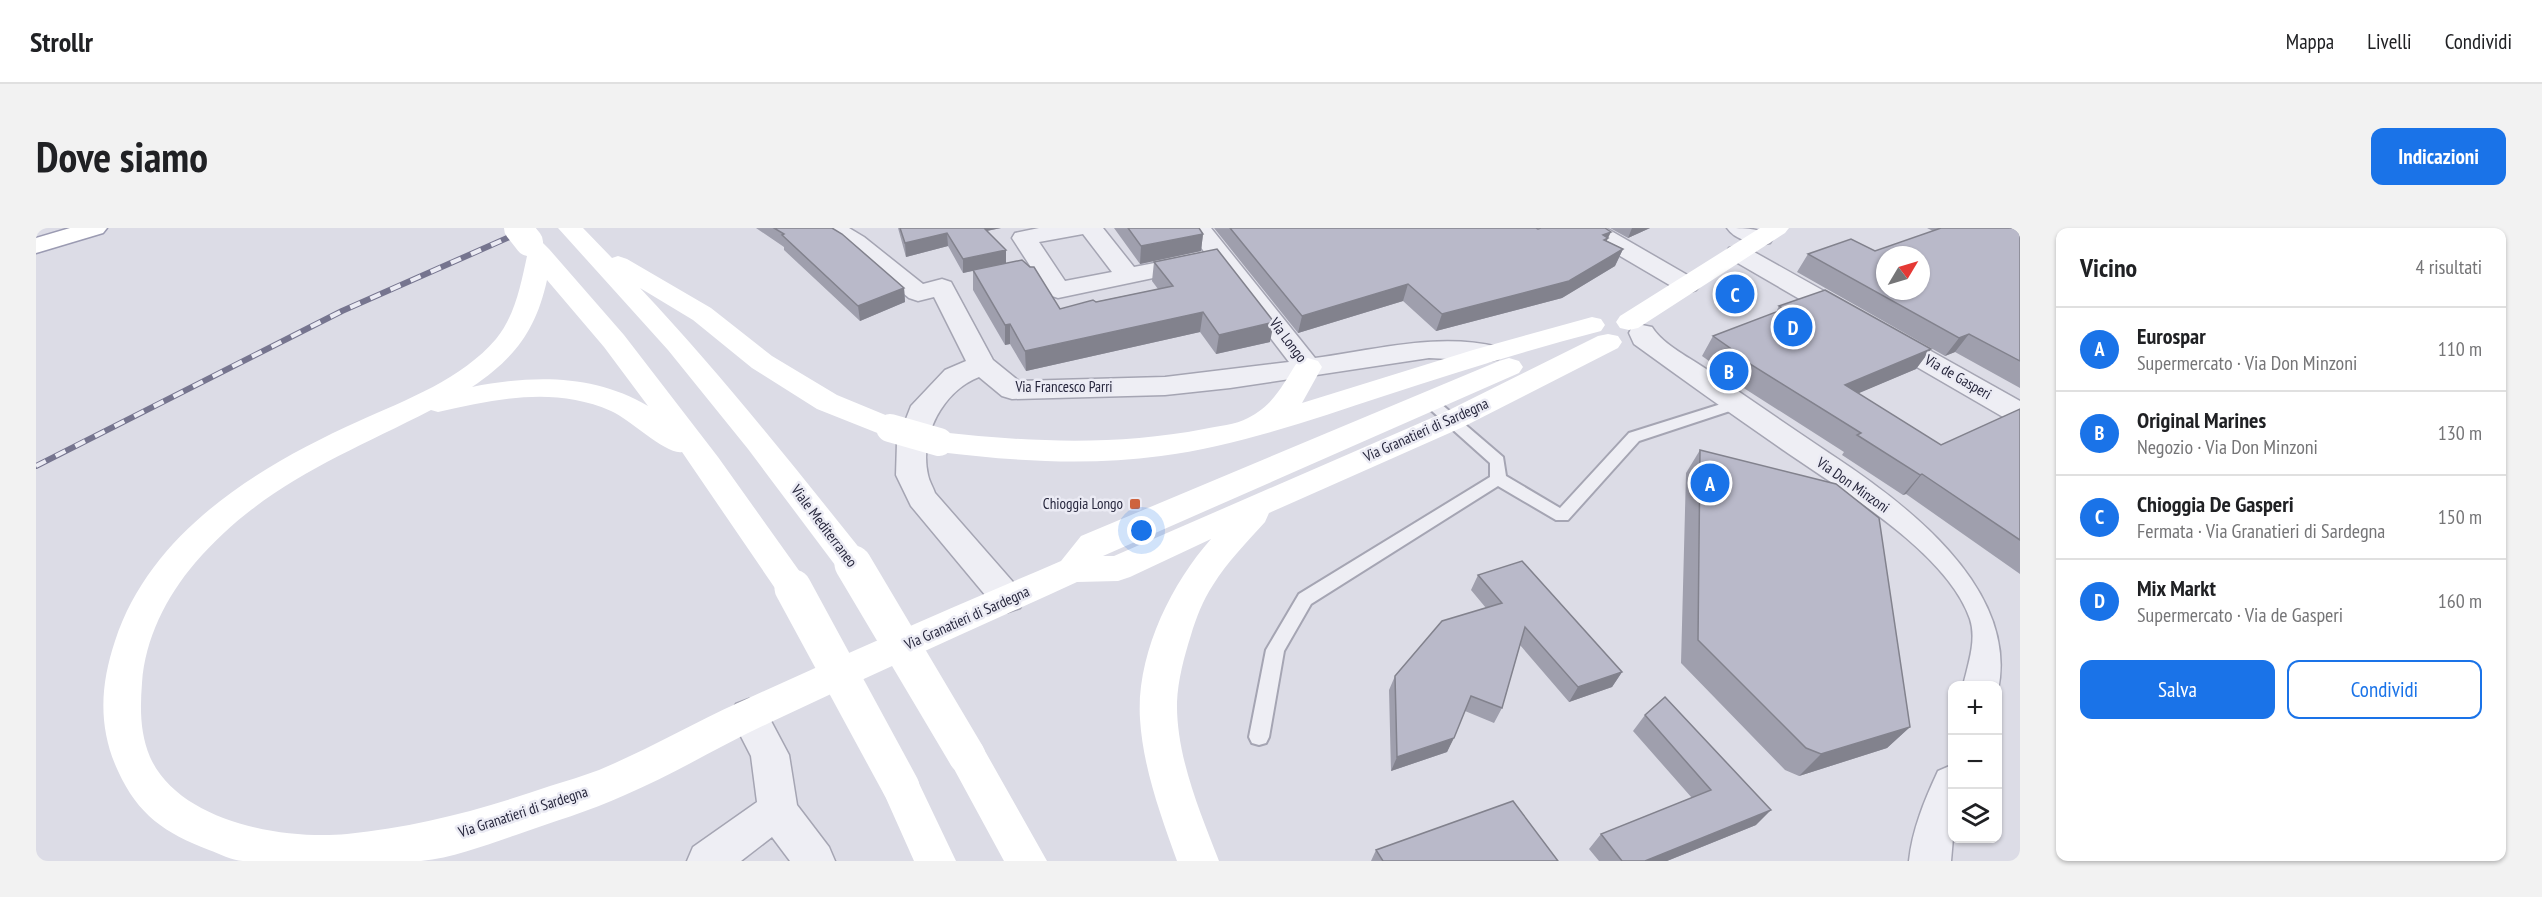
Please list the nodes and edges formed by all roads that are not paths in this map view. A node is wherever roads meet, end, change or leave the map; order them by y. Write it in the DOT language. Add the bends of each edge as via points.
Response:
graph roads {
  1 [pos="95,228"];
  2 [pos="832,228"];
  3 [pos="1077,228"];
  4 [pos="1091,228"];
  5 [pos="1198,228"];
  6 [pos="1589,228"];
  7 [pos="1769,233"];
  8 [pos="579,237"];
  9 [pos="1738,241"];
  10 [pos="529,242"];
  11 [pos="36,246"];
  12 [pos="1222,257"];
  13 [pos="1128,276"];
  14 [pos="1687,285"];
  15 [pos="1613,331"];
  16 [pos="1488,353"];
  17 [pos="982,365"];
  18 [pos="1308,367"];
  19 [pos="1428,400"];
  20 [pos="1737,404"];
  21 [pos="410,410"];
  22 [pos="2020,414"];
  23 [pos="1453,420"];
  24 [pos="1252,429"];
  25 [pos="707,464"];
  26 [pos="1498,479"];
  27 [pos="1268,500"];
  28 [pos="1073,570"];
  29 [pos="1008,599"];
  30 [pos="1982,681"];
  31 [pos="749,715"];
  32 [pos="1258,737"];
  33 [pos="1951,789"];
  34 [pos="778,811"];
  35 [pos="708,861"];
  36 [pos="814,861"];
  37 [pos="935,861"];
  38 [pos="1026,861"];
  39 [pos="1198,861"];
  40 [pos="1930,861"];
  1 -- 11 [label="street"];
  2 -- 17 [label="street" via="918,292 952,285"];
  3 -- 13 [label="street" via="1024,238 1031,267 1058,290"];
  4 -- 13 [label="street"];
  5 -- 12 [label="street, Via Longo"];
  6 -- 14 [label="street"];
  7 -- 9 [label="street, Via Granatieri di Sardegna"];
  8 -- 24 [label="street, bridge" via="702,314 762,362 827,402 890,428 939,442 1011,451 1085,452 1160,446"];
  8 -- 38 [label="street, Viale Mediterraneo, bridge" via="678,344 853,564"];
  9 -- 14 [label="street, Via Granatieri di Sardegna"];
  9 -- 22 [label="street, Via de Gasperi"];
  10 -- 21 [label="street" via="531,295 521,324 499,352 479,369"];
  10 -- 25 [label="street" via="614,341"];
  12 -- 13 [label="street"];
  12 -- 18 [label="street, Via Longo"];
  14 -- 15 [label="street, Via Granatieri di Sardegna"];
  15 -- 16 [label="street"];
  15 -- 19 [label="street, Via Granatieri di Sardegna"];
  15 -- 20 [label="street, Via Don Minzoni" via="1644,338"];
  15 -- 23 [label="street, Via Granatieri di Sardegna"];
  16 -- 18 [label="street, Via Longo" via="1429,350"];
  16 -- 24 [label="street"];
  17 -- 18 [label="street, Via Francesco Parri" via="1011,390 1165,386"];
  17 -- 29 [label="street" via="955,376 926,406 912,442 912,475 922,498"];
  18 -- 24 [label="street" via="1286,405"];
  19 -- 23 [label="lane"];
  19 -- 28 [label="street, Via Granatieri di Sardegna" via="1093,545"];
  20 -- 26 [label="lane" via="1634,437 1562,516"];
  20 -- 30 [label="street, Via Don Minzoni" via="1908,523 1948,558 1973,587 1989,620 1990,651"];
  21 -- 25 [label="street" via="491,392 561,386 590,392 631,409"];
  21 -- 31 [label="street, Via Granatieri di Sardegna" via="316,454 260,486 217,520 158,587 137,625 121,680 122,724 137,774 170,812 211,834 269,852 338,854 422,843 488,827 618,780"];
  23 -- 26 [label="lane" via="1498,461"];
  23 -- 27 [label="street, Via Granatieri di Sardegna"];
  25 -- 37 [label="street, bridge" via="793,588 902,787"];
  26 -- 32 [label="lane" via="1305,599 1275,650"];
  27 -- 28 [label="street, Via Granatieri di Sardegna" via="1118,568"];
  27 -- 39 [label="street" via="1198,579 1180,615 1163,669 1159,718 1176,803"];
  28 -- 29 [label="street, Via Granatieri di Sardegna"];
  29 -- 31 [label="street, Via Granatieri di Sardegna"];
  31 -- 34 [label="street" via="770,755"];
  33 -- 40 [label="street" via="1932,840"];
  34 -- 35 [label="street"];
  34 -- 36 [label="street"];
}
